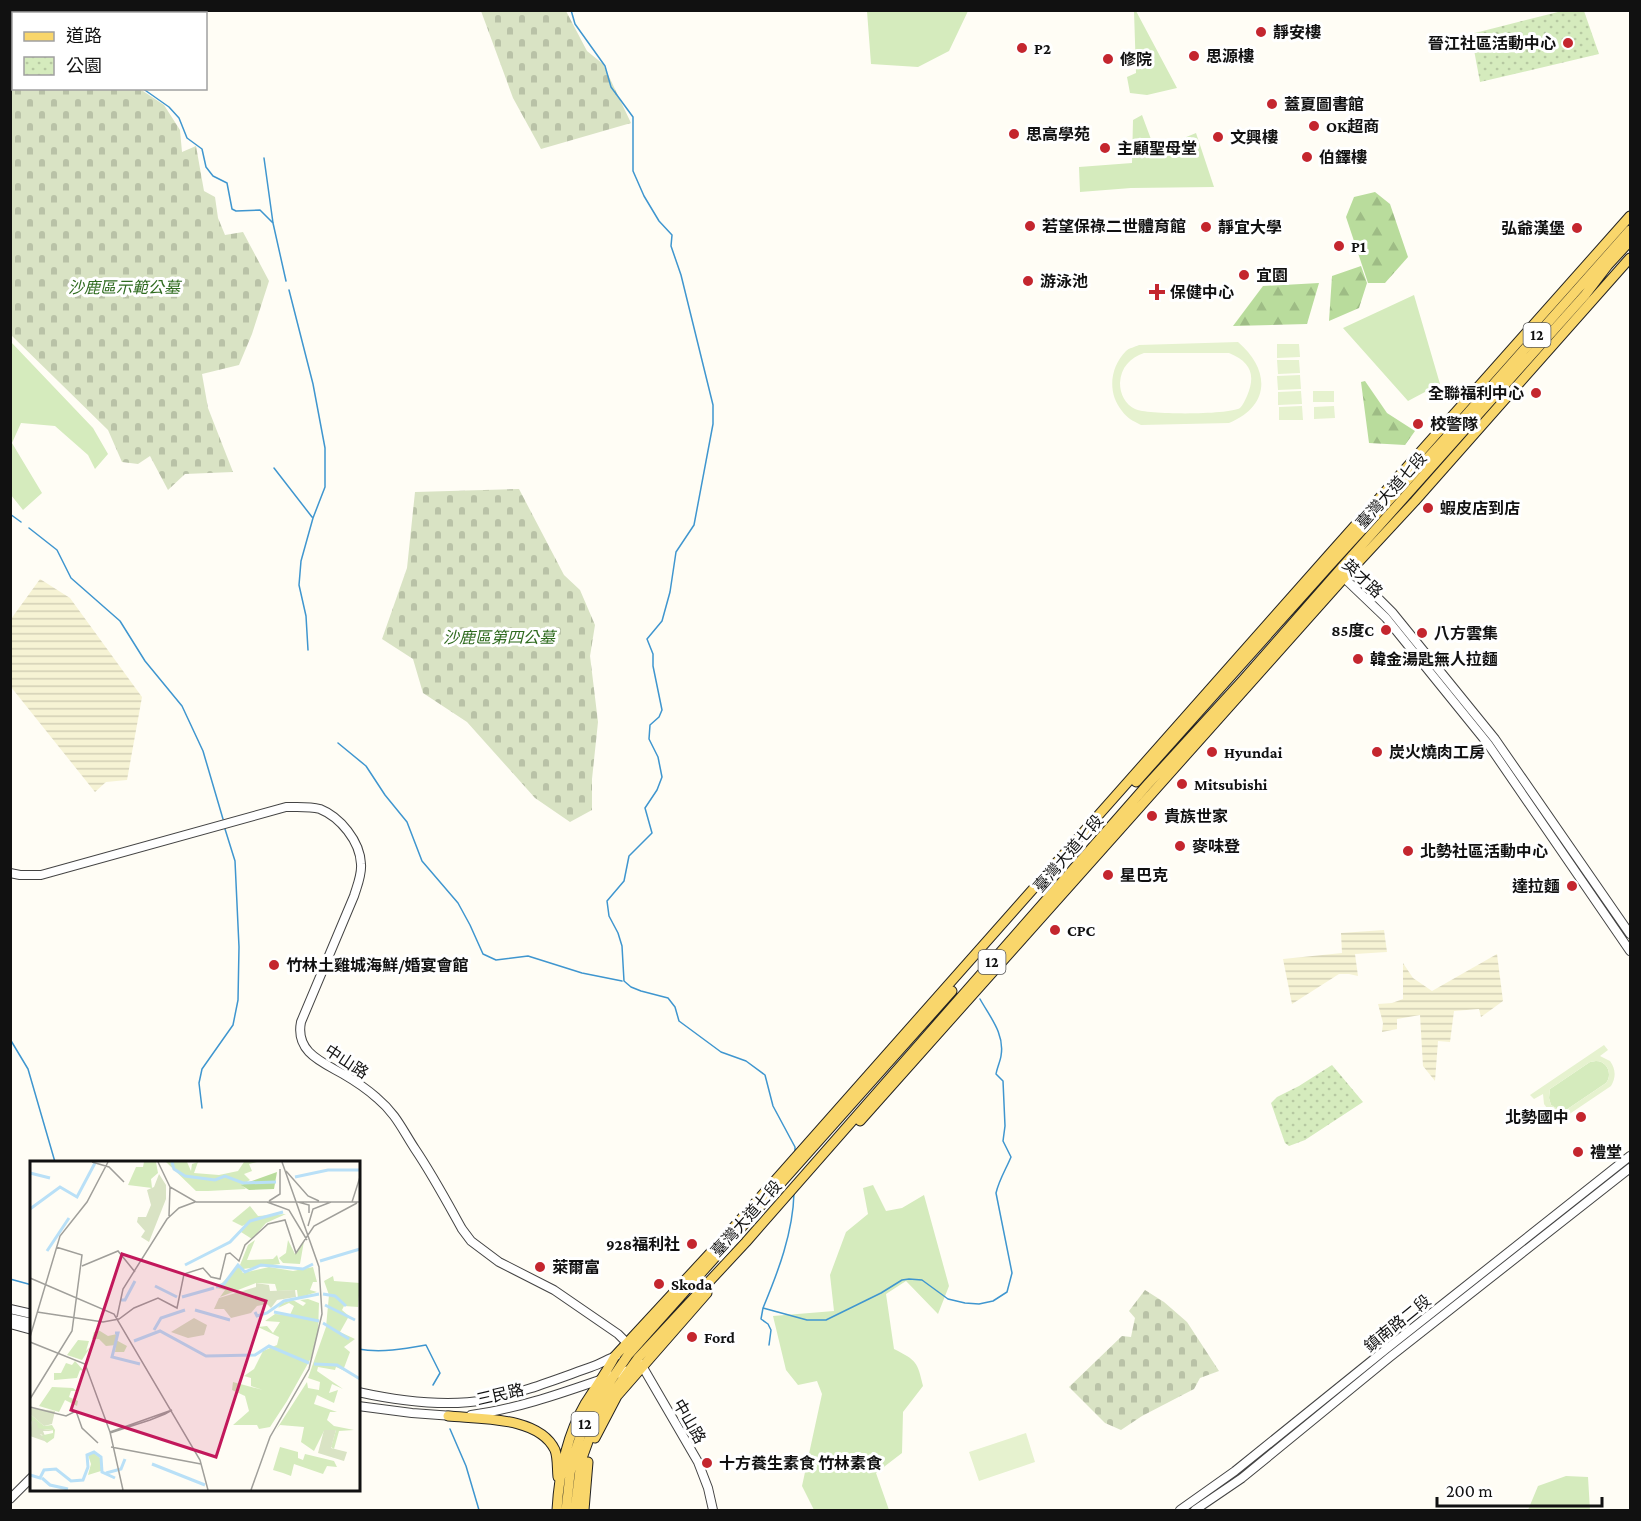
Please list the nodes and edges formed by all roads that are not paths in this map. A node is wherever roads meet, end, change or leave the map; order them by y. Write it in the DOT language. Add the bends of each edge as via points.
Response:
graph roads {
  1 [pos="1630,216"];
  2 [pos="1630,230"];
  3 [pos="1630,241"];
  4 [pos="1630,258"];
  5 [pos="1340,564"];
  6 [pos="10,873"];
  7 [pos="1630,934"];
  8 [pos="1630,951"];
  9 [pos="1630,1156"];
  10 [pos="1630,1168"];
  11 [pos="789,1174"];
  12 [pos="725,1237"];
  13 [pos="10,1309"];
  14 [pos="30,1314"];
  15 [pos="10,1318"];
  16 [pos="30,1323"];
  17 [pos="10,1324"];
  18 [pos="30,1329"];
  19 [pos="634,1354"];
  20 [pos="615,1356"];
  21 [pos="629,1370"];
  22 [pos="616,1374"];
  23 [pos="603,1378"];
  24 [pos="360,1392"];
  25 [pos="412,1400"];
  26 [pos="360,1406"];
  27 [pos="412,1413"];
  28 [pos="448,1416"];
  29 [pos="30,1479"];
  30 [pos="10,1499"];
  31 [pos="558,1500"];
  32 [pos="557,1510"];
  33 [pos="566,1510"];
  34 [pos="575,1510"];
  35 [pos="584,1510"];
  36 [pos="713,1510"];
  37 [pos="1180,1510"];
  38 [pos="1195,1510"];
  1 -- 5 [label="main road, 臺灣大道七段 / 12"];
  2 -- 5 [label="main road, 臺灣大道七段 / 12"];
  3 -- 5 [label="main road, 臺灣大道七段 / 12"];
  4 -- 5 [label="main road, 臺灣大道七段 / 12" via="1421,494"];
  5 -- 7 [label="street, 英才路" via="1392,612 1495,739"];
  5 -- 8 [label="street, 英才路" via="1488,744"];
  5 -- 11 [label="main road, 臺灣大道七段 / 12"];
  5 -- 12 [label="main road, 臺灣大道七段 / 12"];
  5 -- 19 [label="main road, 臺灣大道七段 / 12"];
  6 -- 19 [label="street, 中山路" via="42,875 286,807 310,807 332,815 354,842 361,865 354,896 301,1022 302,1041 316,1058 390,1109 471,1241 618,1334"];
  9 -- 37 [label="street, 鎮南路二段" via="1235,1471"];
  10 -- 38 [label="street, 鎮南路二段" via="1242,1478"];
  11 -- 12 [label="main road, 臺灣大道七段 / 12"];
  11 -- 19 [label="main road, 臺灣大道七段 / 12"];
  12 -- 19 [label="main road, 臺灣大道七段 / 12"];
  13 -- 14 [label="street"];
  15 -- 16 [label="street"];
  17 -- 18 [label="street"];
  19 -- 20 [label="main road, 臺灣大道七段 / 12"];
  19 -- 21 [label="main road, 臺灣大道七段 / 12"];
  19 -- 22 [label="main road, 臺灣大道七段 / 12"];
  19 -- 35 [label="main road, 臺灣大道七段 / 12" via="592,1445 586,1468"];
  19 -- 36 [label="street, 中山路" via="698,1462"];
  20 -- 23 [label="main road, 臺灣大道七段 / 12"];
  20 -- 25 [label="street, 三民路" via="486,1400"];
  21 -- 22 [label="street, 三民路"];
  21 -- 34 [label="main road, 臺灣大道七段 / 12" via="600,1412 591,1434 581,1461"];
  22 -- 23 [label="street, 三民路"];
  22 -- 33 [label="main road, 臺灣大道七段 / 12" via="584,1425 572,1466"];
  23 -- 28 [label="street, 三民路" via="509,1408"];
  23 -- 31 [label="main road, 臺灣大道七段 / 12" via="574,1428"];
  24 -- 25 [label="street, 三民路"];
  25 -- 27 [label="street"];
  26 -- 27 [label="street, 三民路"];
  27 -- 28 [label="street, 三民路"];
  28 -- 31 [label="main road" via="525,1425 543,1436 557,1458"];
  29 -- 30 [label="street"];
  31 -- 32 [label="main road, 臺灣大道七段 / 12"];
}
